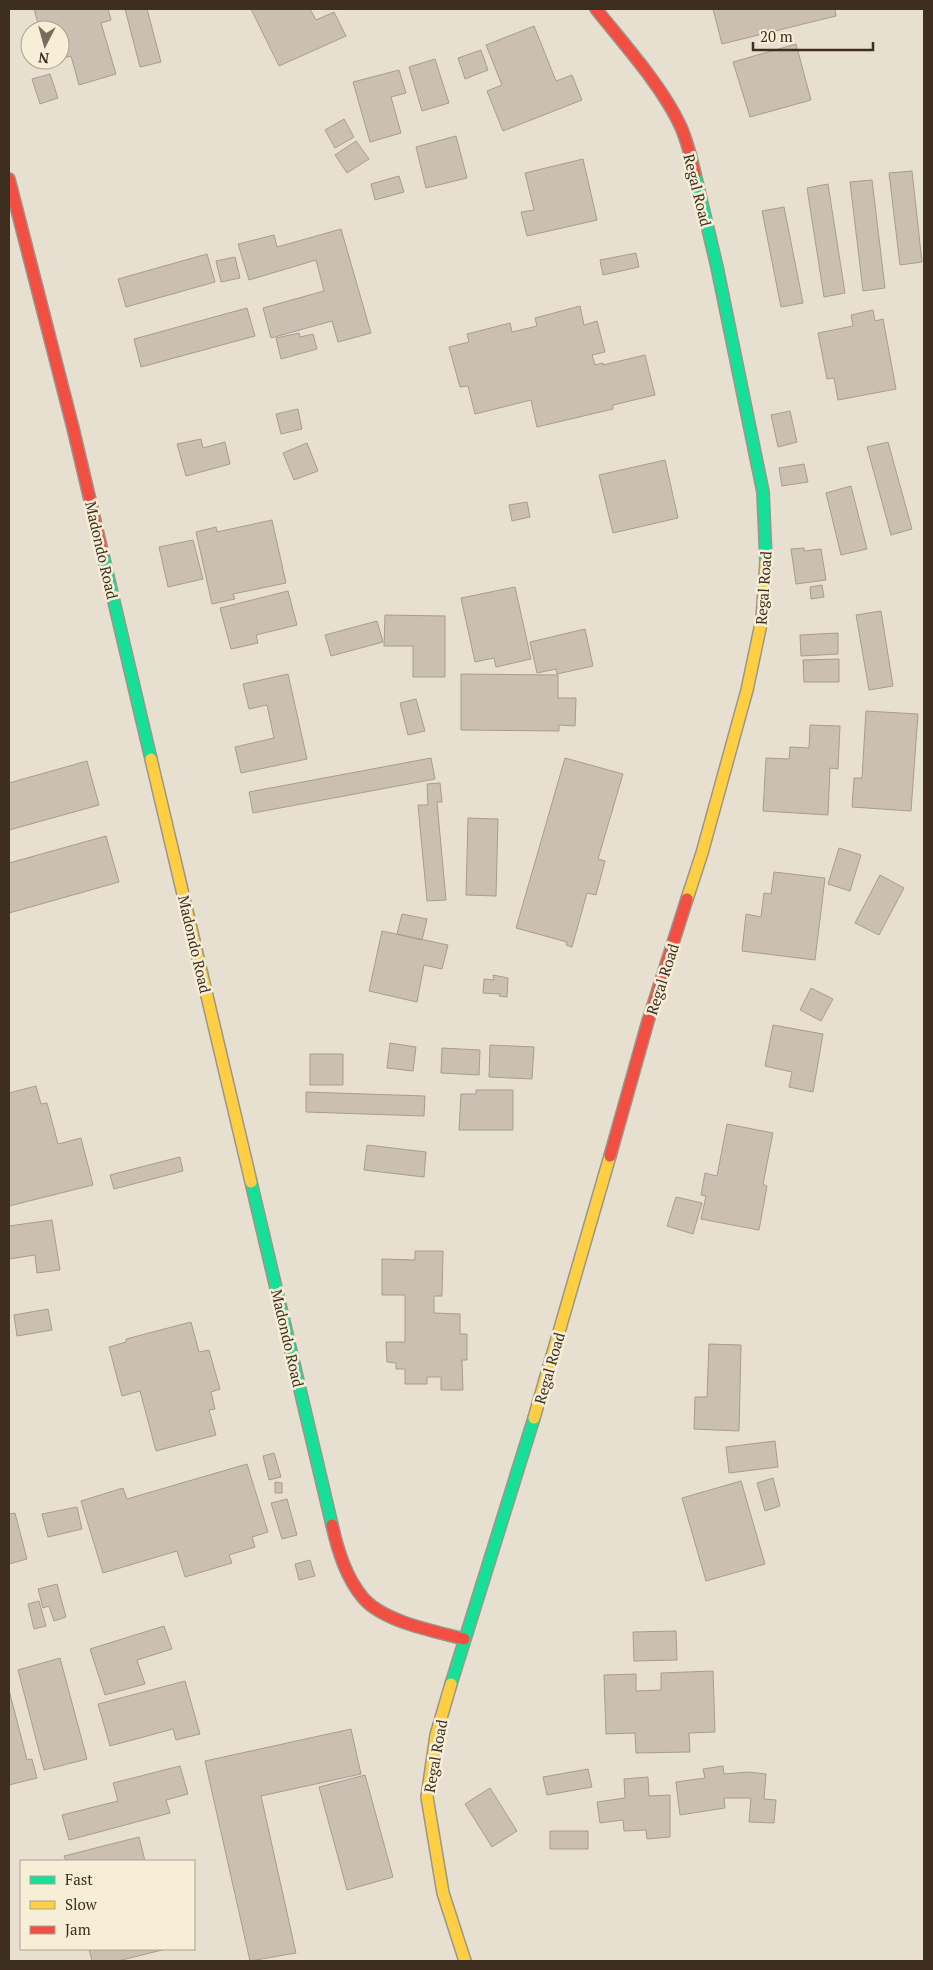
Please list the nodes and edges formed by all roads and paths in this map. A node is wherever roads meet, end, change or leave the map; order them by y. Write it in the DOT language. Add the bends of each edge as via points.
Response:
graph roads {
  1 [pos="596,9"];
  2 [pos="9,179"];
  3 [pos="464,1639"];
  4 [pos="465,1961"];
  1 -- 3 [label="street, Regal Road" via="663,95 679,123 690,155 717,267 763,492 767,555 762,619 747,690 702,853 648,1021 545,1384"];
  2 -- 3 [label="street, Madondo Road" via="73,428 339,1553 366,1601 388,1615"];
  3 -- 4 [label="street, Regal Road" via="436,1735 427,1797 444,1893"];
}
